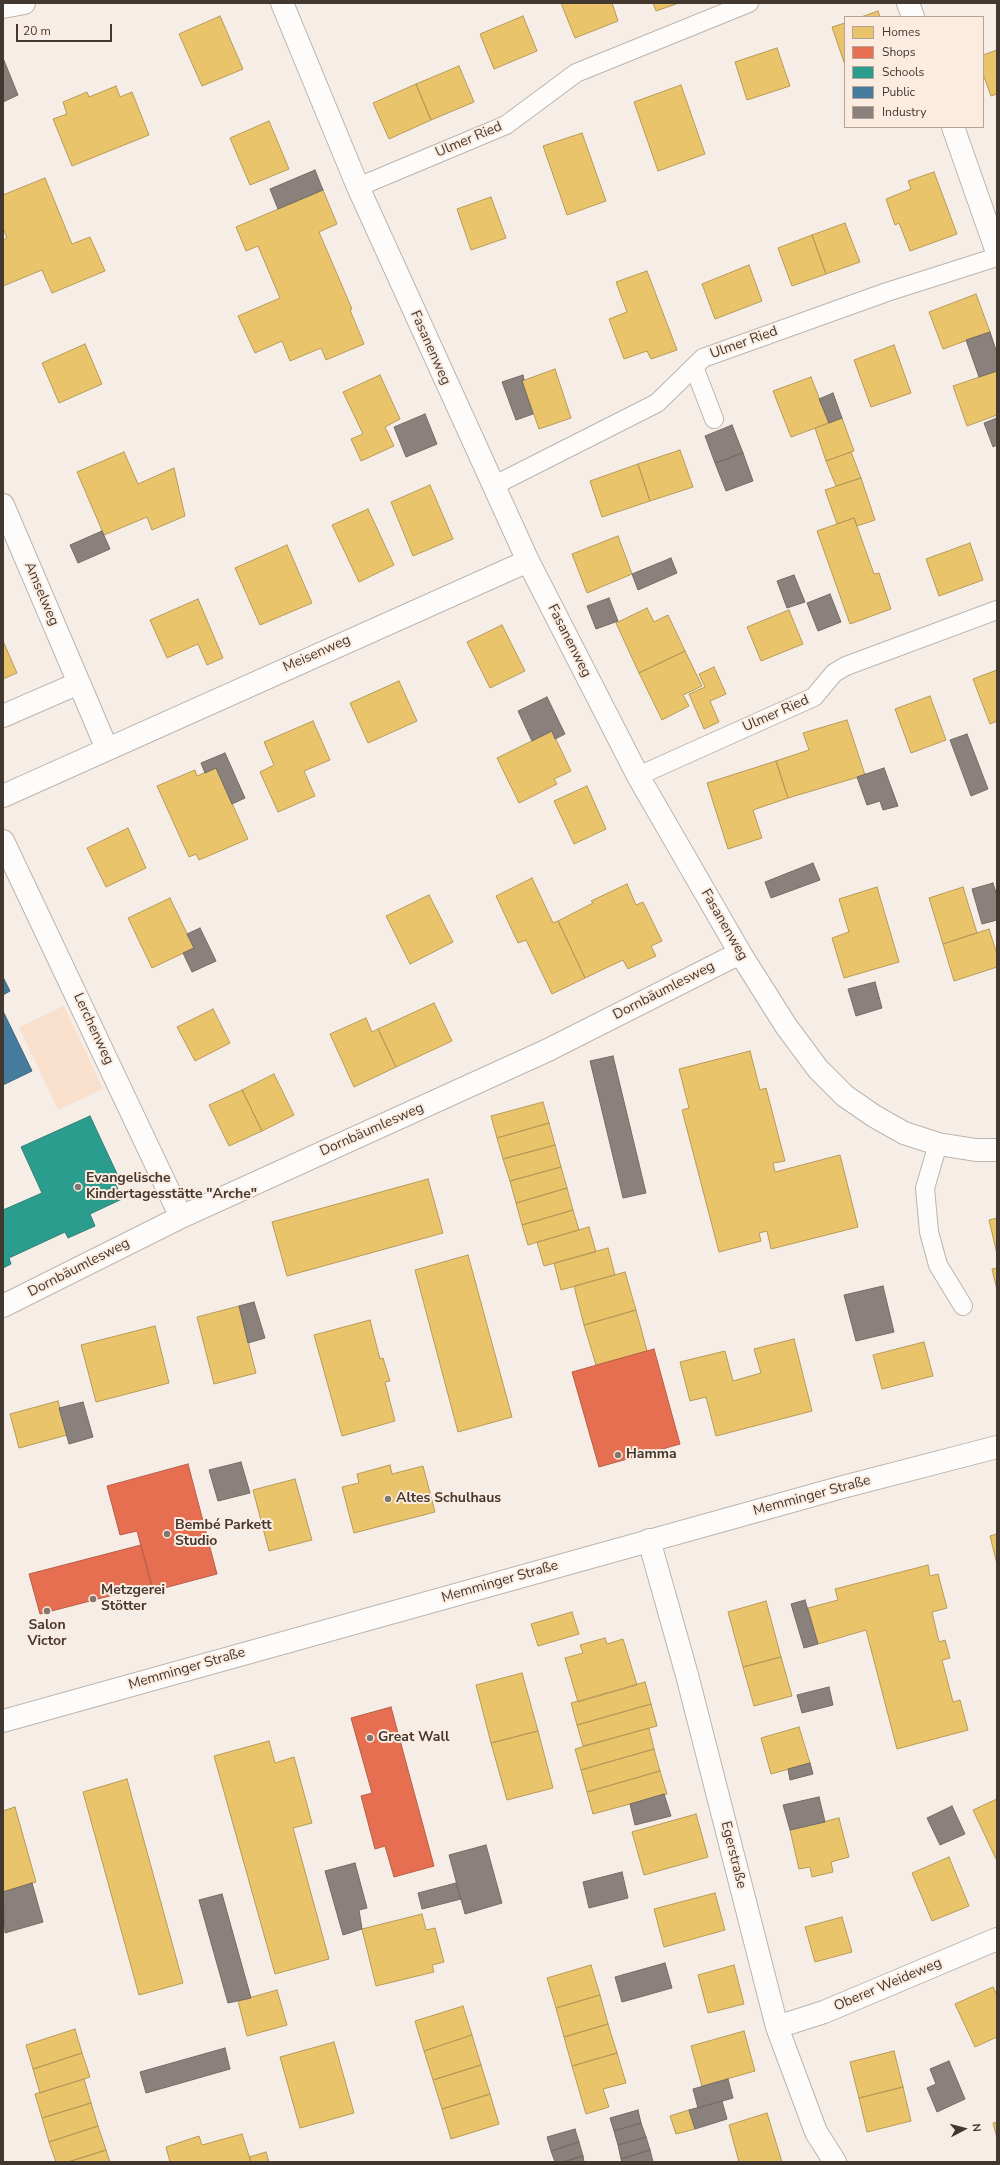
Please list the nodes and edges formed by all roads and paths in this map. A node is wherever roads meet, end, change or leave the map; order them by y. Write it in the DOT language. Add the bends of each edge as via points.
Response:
graph roads {
  1 [pos="24,3"];
  2 [pos="282,3"];
  3 [pos="749,3"];
  4 [pos="908,3"];
  5 [pos="3,7"];
  6 [pos="913,16"];
  7 [pos="953,128"];
  8 [pos="358,187"];
  9 [pos="997,252"];
  10 [pos="997,258"];
  11 [pos="694,367"];
  12 [pos="714,420"];
  13 [pos="493,486"];
  14 [pos="3,505"];
  15 [pos="528,561"];
  16 [pos="997,610"];
  17 [pos="79,683"];
  18 [pos="3,716"];
  19 [pos="107,749"];
  20 [pos="638,776"];
  21 [pos="3,796"];
  22 [pos="3,842"];
  23 [pos="740,953"];
  24 [pos="938,1144"];
  25 [pos="997,1150"];
  26 [pos="181,1217"];
  27 [pos="3,1306"];
  28 [pos="963,1306"];
  29 [pos="997,1447"];
  30 [pos="649,1540"];
  31 [pos="3,1721"];
  32 [pos="997,1939"];
  33 [pos="777,2027"];
  34 [pos="835,2162"];
  1 -- 5 [label="street"];
  2 -- 8 [label="street, Fasanenweg"];
  3 -- 8 [label="lane, Ulmer Ried" via="576,73 506,125"];
  4 -- 6 [label="street"];
  7 -- 9 [label="street"];
  8 -- 13 [label="street, Fasanenweg"];
  10 -- 11 [label="lane, Ulmer Ried" via="853,303 703,358"];
  11 -- 12 [label="lane"];
  11 -- 13 [label="lane, Ulmer Ried" via="657,403"];
  13 -- 15 [label="street, Fasanenweg"];
  14 -- 17 [label="street, Amselweg"];
  15 -- 19 [label="street, Meisenweg"];
  15 -- 20 [label="street, Fasanenweg"];
  16 -- 20 [label="lane, Ulmer Ried" via="846,666 834,673 814,696"];
  17 -- 18 [label="street"];
  17 -- 19 [label="street"];
  19 -- 21 [label="street, Meisenweg"];
  20 -- 23 [label="street, Fasanenweg"];
  22 -- 26 [label="street, Lerchenweg"];
  23 -- 24 [label="street, Fasanenweg" via="786,1026 818,1069 845,1096 904,1133"];
  23 -- 26 [label="street, Dornbäumlesweg" via="548,1050"];
  24 -- 25 [label="street, Fasanenweg" via="976,1150"];
  24 -- 28 [label="lane" via="925,1188 929,1232 938,1265"];
  26 -- 27 [label="street, Dornbäumlesweg"];
  29 -- 30 [label="street, Memminger Straße"];
  30 -- 31 [label="street, Memminger Straße"];
  30 -- 33 [label="street, Egerstraße" via="687,1675"];
  32 -- 33 [label="street, Oberer Weideweg" via="824,2012"];
  33 -- 34 [label="street, Egerstraße" via="816,2132"];
}
